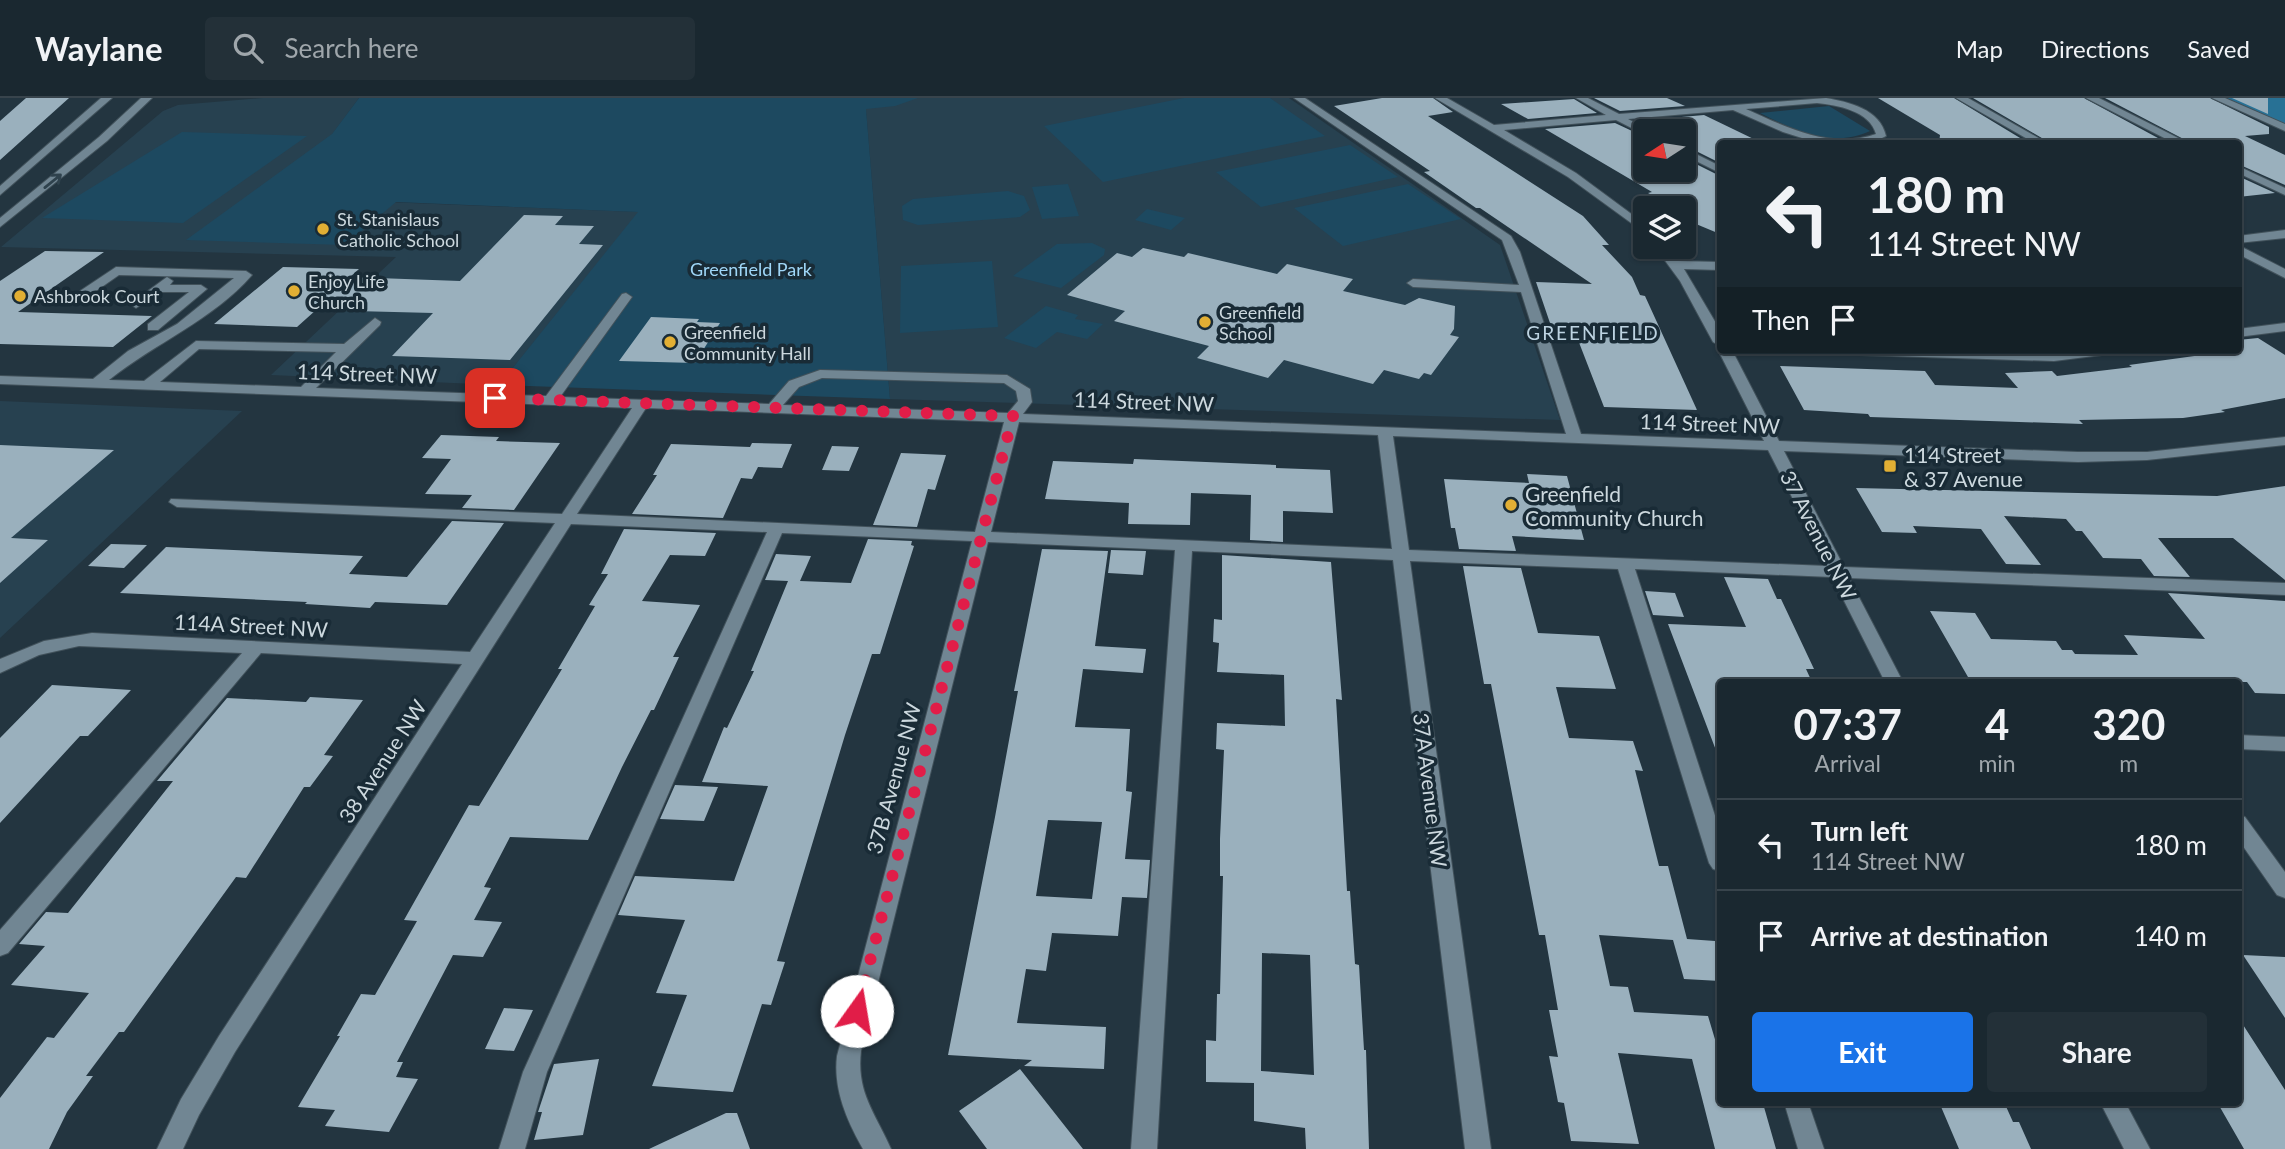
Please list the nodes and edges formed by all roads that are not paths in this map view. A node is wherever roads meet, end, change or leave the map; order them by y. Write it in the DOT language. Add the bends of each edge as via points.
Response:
graph roads {
  1 [pos="148,98"];
  2 [pos="1299,98"];
  3 [pos="1440,98"];
  4 [pos="1581,98"];
  5 [pos="1961,98"];
  6 [pos="2091,98"];
  7 [pos="2217,98"];
  8 [pos="112,100"];
  9 [pos="1817,100"];
  10 [pos="1734,107"];
  11 [pos="1618,118"];
  12 [pos="1633,126"];
  13 [pos="1492,128"];
  14 [pos="2285,128"];
  15 [pos="1828,140"];
  16 [pos="1865,140"];
  17 [pos="2037,140"];
  18 [pos="2177,140"];
  19 [pos="1696,157"];
  20 [pos="1717,168"];
  21 [pos="2242,171"];
  22 [pos="0,192"];
  23 [pos="2285,192"];
  24 [pos="1633,220"];
  25 [pos="0,224"];
  26 [pos="2285,234"];
  27 [pos="2242,239"];
  28 [pos="2242,250"];
  29 [pos="1672,259"];
  30 [pos="1677,265"];
  31 [pos="1717,266"];
  32 [pos="177,273"];
  33 [pos="2285,274"];
  34 [pos="1413,283"];
  35 [pos="158,288"];
  36 [pos="1526,289"];
  37 [pos="626,297"];
  38 [pos="72,302"];
  39 [pos="136,304"];
  40 [pos="375,322"];
  41 [pos="153,327"];
  42 [pos="2285,327"];
  43 [pos="2242,332"];
  44 [pos="1717,337"];
  45 [pos="347,348"];
  46 [pos="1727,354"];
  47 [pos="1941,354"];
  48 [pos="2082,354"];
  49 [pos="0,380"];
  50 [pos="97,383"];
  51 [pos="148,385"];
  52 [pos="305,391"];
  53 [pos="550,401"];
  54 [pos="642,404"];
  55 [pos="773,408"];
  56 [pos="1013,416"];
  57 [pos="1385,432"];
  58 [pos="1575,439"];
  59 [pos="2285,440"];
  60 [pos="1774,447"];
  61 [pos="177,502"];
  62 [pos="568,517"];
  63 [pos="776,527"];
  64 [pos="980,537"];
  65 [pos="1184,545"];
  66 [pos="1401,555"];
  67 [pos="1625,563"];
  68 [pos="1838,571"];
  69 [pos="2285,589"];
  70 [pos="256,648"];
  71 [pos="475,658"];
  72 [pos="0,667"];
  73 [pos="1892,679"];
  74 [pos="2242,741"];
  75 [pos="2285,744"];
  76 [pos="2242,829"];
  77 [pos="1717,854"];
  78 [pos="2285,889"];
  79 [pos="0,946"];
  80 [pos="1797,1106"];
  81 [pos="2114,1106"];
  82 [pos="170,1149"];
  83 [pos="512,1149"];
  84 [pos="878,1149"];
  85 [pos="1144,1149"];
  86 [pos="1478,1149"];
  87 [pos="1811,1149"];
  88 [pos="2137,1149"];
  1 -- 8 [label="street"];
  25 -- 1 [label="street, one-way"];
  2 -- 36 [label="street" via="1500,232 1511,244"];
  3 -- 13 [label="street"];
  4 -- 11 [label="street"];
  5 -- 17 [label="street"];
  6 -- 18 [label="street"];
  7 -- 14 [label="street"];
  8 -- 22 [label="street"];
  9 -- 10 [label="street"];
  9 -- 16 [label="street" via="1836,102 1878,125 1881,136"];
  10 -- 11 [label="street"];
  10 -- 15 [label="street" via="1813,139"];
  11 -- 12 [label="street"];
  11 -- 13 [label="street"];
  13 -- 24 [label="street" via="1595,190"];
  19 -- 20 [label="street"];
  21 -- 23 [label="street"];
  26 -- 27 [label="street"];
  28 -- 33 [label="street"];
  29 -- 30 [label="street"];
  30 -- 31 [label="street"];
  30 -- 44 [label="street"];
  32 -- 35 [label="street"];
  32 -- 38 [label="street" via="116,271"];
  32 -- 50 [label="street" via="246,275 182,327 133,354"];
  34 -- 36 [label="street"];
  35 -- 39 [label="street"];
  35 -- 41 [label="street" via="201,289"];
  36 -- 58 [label="street"];
  37 -- 53 [label="street"];
  40 -- 45 [label="street"];
  42 -- 43 [label="street"];
  45 -- 51 [label="street" via="196,345"];
  45 -- 52 [label="street"];
  46 -- 60 [label="street, 37 Avenue NW"];
  47 -- 48 [label="street" via="2054,358"];
  49 -- 50 [label="street, 114 Street NW"];
  50 -- 51 [label="street, 114 Street NW"];
  51 -- 52 [label="street, 114 Street NW"];
  52 -- 53 [label="street, 114 Street NW"];
  53 -- 54 [label="street, 114 Street NW"];
  54 -- 55 [label="street, 114 Street NW"];
  54 -- 62 [label="street, 38 Avenue NW"];
  55 -- 56 [label="street, 114 Street NW"];
  55 -- 56 [label="street, 37B Avenue NW" via="794,384 820,374 1007,379 1023,389 1024,402"];
  56 -- 57 [label="street, 114 Street NW"];
  56 -- 64 [label="street, 37B Avenue NW"];
  57 -- 58 [label="street, 114 Street NW"];
  57 -- 66 [label="street, 37A Avenue NW"];
  58 -- 60 [label="street, 114 Street NW"];
  59 -- 60 [label="street, 114 Street NW" via="2121,457"];
  60 -- 68 [label="street, 37 Avenue NW"];
  61 -- 62 [label="street"];
  62 -- 63 [label="street"];
  62 -- 71 [label="street, 38 Avenue NW"];
  63 -- 64 [label="street"];
  63 -- 83 [label="street" via="534,1072"];
  64 -- 65 [label="street"];
  64 -- 84 [label="street, 37B Avenue NW" via="853,1027 848,1067 854,1098 865,1131"];
  65 -- 66 [label="street"];
  65 -- 85 [label="street"];
  66 -- 67 [label="street"];
  66 -- 86 [label="street, 37A Avenue NW"];
  67 -- 68 [label="street"];
  67 -- 77 [label="street"];
  68 -- 69 [label="street"];
  68 -- 73 [label="street, 37 Avenue NW"];
  70 -- 71 [label="street, 114A Street NW"];
  70 -- 72 [label="street, 114A Street NW" via="63,641 26,652"];
  70 -- 79 [label="street"];
  71 -- 82 [label="street, 38 Avenue NW" via="227,1044"];
  74 -- 75 [label="street"];
  76 -- 78 [label="street"];
  80 -- 87 [label="street"];
  81 -- 88 [label="street"];
}
